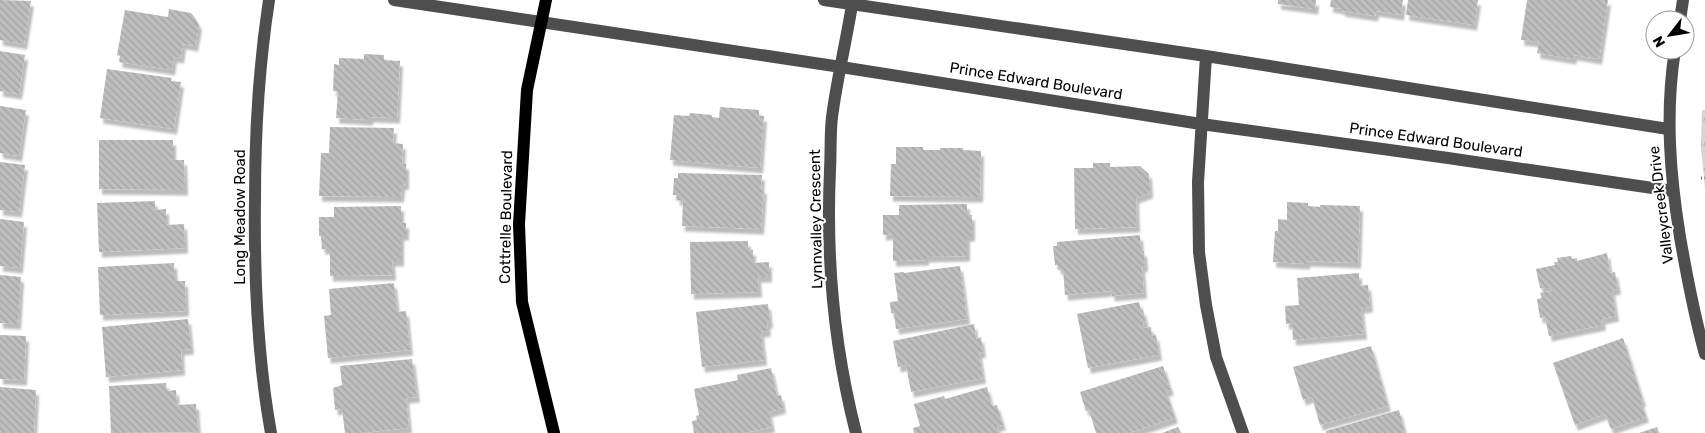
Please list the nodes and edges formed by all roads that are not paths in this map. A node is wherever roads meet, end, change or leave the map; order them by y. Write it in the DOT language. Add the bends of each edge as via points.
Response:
graph roads {
  1 [pos="269,0"];
  2 [pos="394,0"];
  3 [pos="546,0"];
  4 [pos="824,0"];
  5 [pos="852,5"];
  6 [pos="541,23"];
  7 [pos="1206,56"];
  8 [pos="1673,60"];
  9 [pos="841,67"];
  10 [pos="1201,124"];
  11 [pos="1668,129"];
  12 [pos="1673,191"];
  13 [pos="1705,354"];
  14 [pos="271,433"];
  15 [pos="554,433"];
  16 [pos="856,433"];
  17 [pos="1243,433"];
  1 -- 14 [label="street, Long Meadow Road" via="257,118 254,248 258,323"];
  2 -- 6 [label="street, Prince Edward Boulevard"];
  3 -- 6 [label="main road, Cottrelle Boulevard"];
  4 -- 5 [label="street"];
  5 -- 7 [label="street"];
  5 -- 9 [label="street, Lynnvalley Crescent"];
  6 -- 9 [label="street, Prince Edward Boulevard"];
  6 -- 15 [label="main road, Cottrelle Boulevard" via="527,90 520,243 522,302"];
  7 -- 10 [label="street"];
  7 -- 11 [label="street"];
  8 -- 11 [label="street, Valleycreek Drive"];
  9 -- 10 [label="street, Prince Edward Boulevard"];
  9 -- 16 [label="street, Lynnvalley Crescent" via="832,118 831,263 840,360"];
  10 -- 12 [label="street, Prince Edward Boulevard"];
  10 -- 17 [label="street" via="1199,252 1206,305 1216,356"];
  11 -- 12 [label="street, Valleycreek Drive"];
  12 -- 13 [label="street, Valleycreek Drive" via="1687,281"];
}
